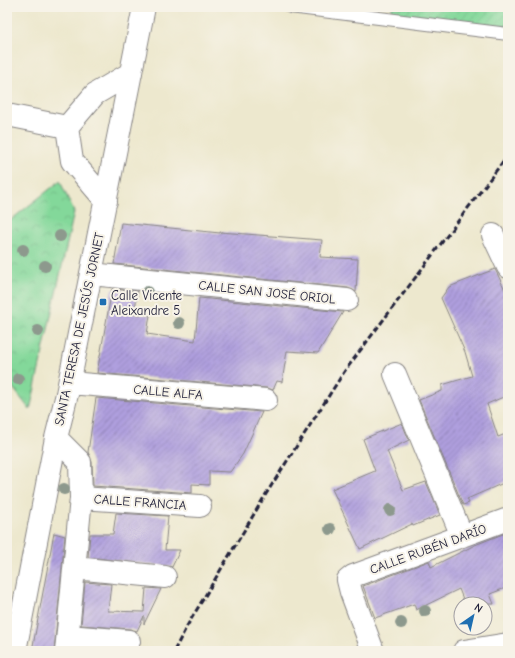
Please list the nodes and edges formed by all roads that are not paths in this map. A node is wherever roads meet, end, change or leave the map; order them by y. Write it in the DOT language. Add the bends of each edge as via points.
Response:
graph roads {
  1 [pos="144,7"];
  2 [pos="290,7"];
  3 [pos="508,34"];
  4 [pos="131,73"];
  5 [pos="7,115"];
  6 [pos="67,127"];
  7 [pos="106,201"];
  8 [pos="493,235"];
  9 [pos="508,267"];
  10 [pos="91,274"];
  11 [pos="347,300"];
  12 [pos="395,374"];
  13 [pos="70,383"];
  14 [pos="266,400"];
  15 [pos="56,438"];
  16 [pos="81,498"];
  17 [pos="200,506"];
  18 [pos="508,519"];
  19 [pos="462,536"];
  20 [pos="75,568"];
  21 [pos="165,576"];
  22 [pos="130,641"];
  23 [pos="67,644"];
  24 [pos="508,644"];
  25 [pos="15,651"];
  26 [pos="373,651"];
  27 [pos="464,651"];
  1 -- 4 [label="street, SANTA TERESA DE JESÚS JORNET"];
  2 -- 3 [label="lane"];
  4 -- 6 [label="street" via="95,94"];
  4 -- 7 [label="street, SANTA TERESA DE JESÚS JORNET"];
  5 -- 6 [label="street"];
  6 -- 7 [label="street" via="72,161"];
  7 -- 10 [label="street, SANTA TERESA DE JESÚS JORNET"];
  8 -- 9 [label="street"];
  10 -- 11 [label="street, CALLE SAN JOSÉ ORIOL"];
  10 -- 13 [label="street, SANTA TERESA DE JESÚS JORNET"];
  12 -- 19 [label="street"];
  13 -- 14 [label="street, CALLE ALFA"];
  13 -- 15 [label="street, SANTA TERESA DE JESÚS JORNET"];
  15 -- 16 [label="street" via="80,462"];
  15 -- 25 [label="street, SANTA TERESA DE JESÚS JORNET"];
  16 -- 17 [label="street, CALLE FRANCIA"];
  16 -- 20 [label="street"];
  18 -- 19 [label="street, CALLE RUBÉN DARÍO"];
  19 -- 26 [label="street, CALLE RUBÉN DARÍO" via="348,580"];
  20 -- 21 [label="street"];
  20 -- 23 [label="street"];
  22 -- 23 [label="street"];
  24 -- 27 [label="street"];
}
